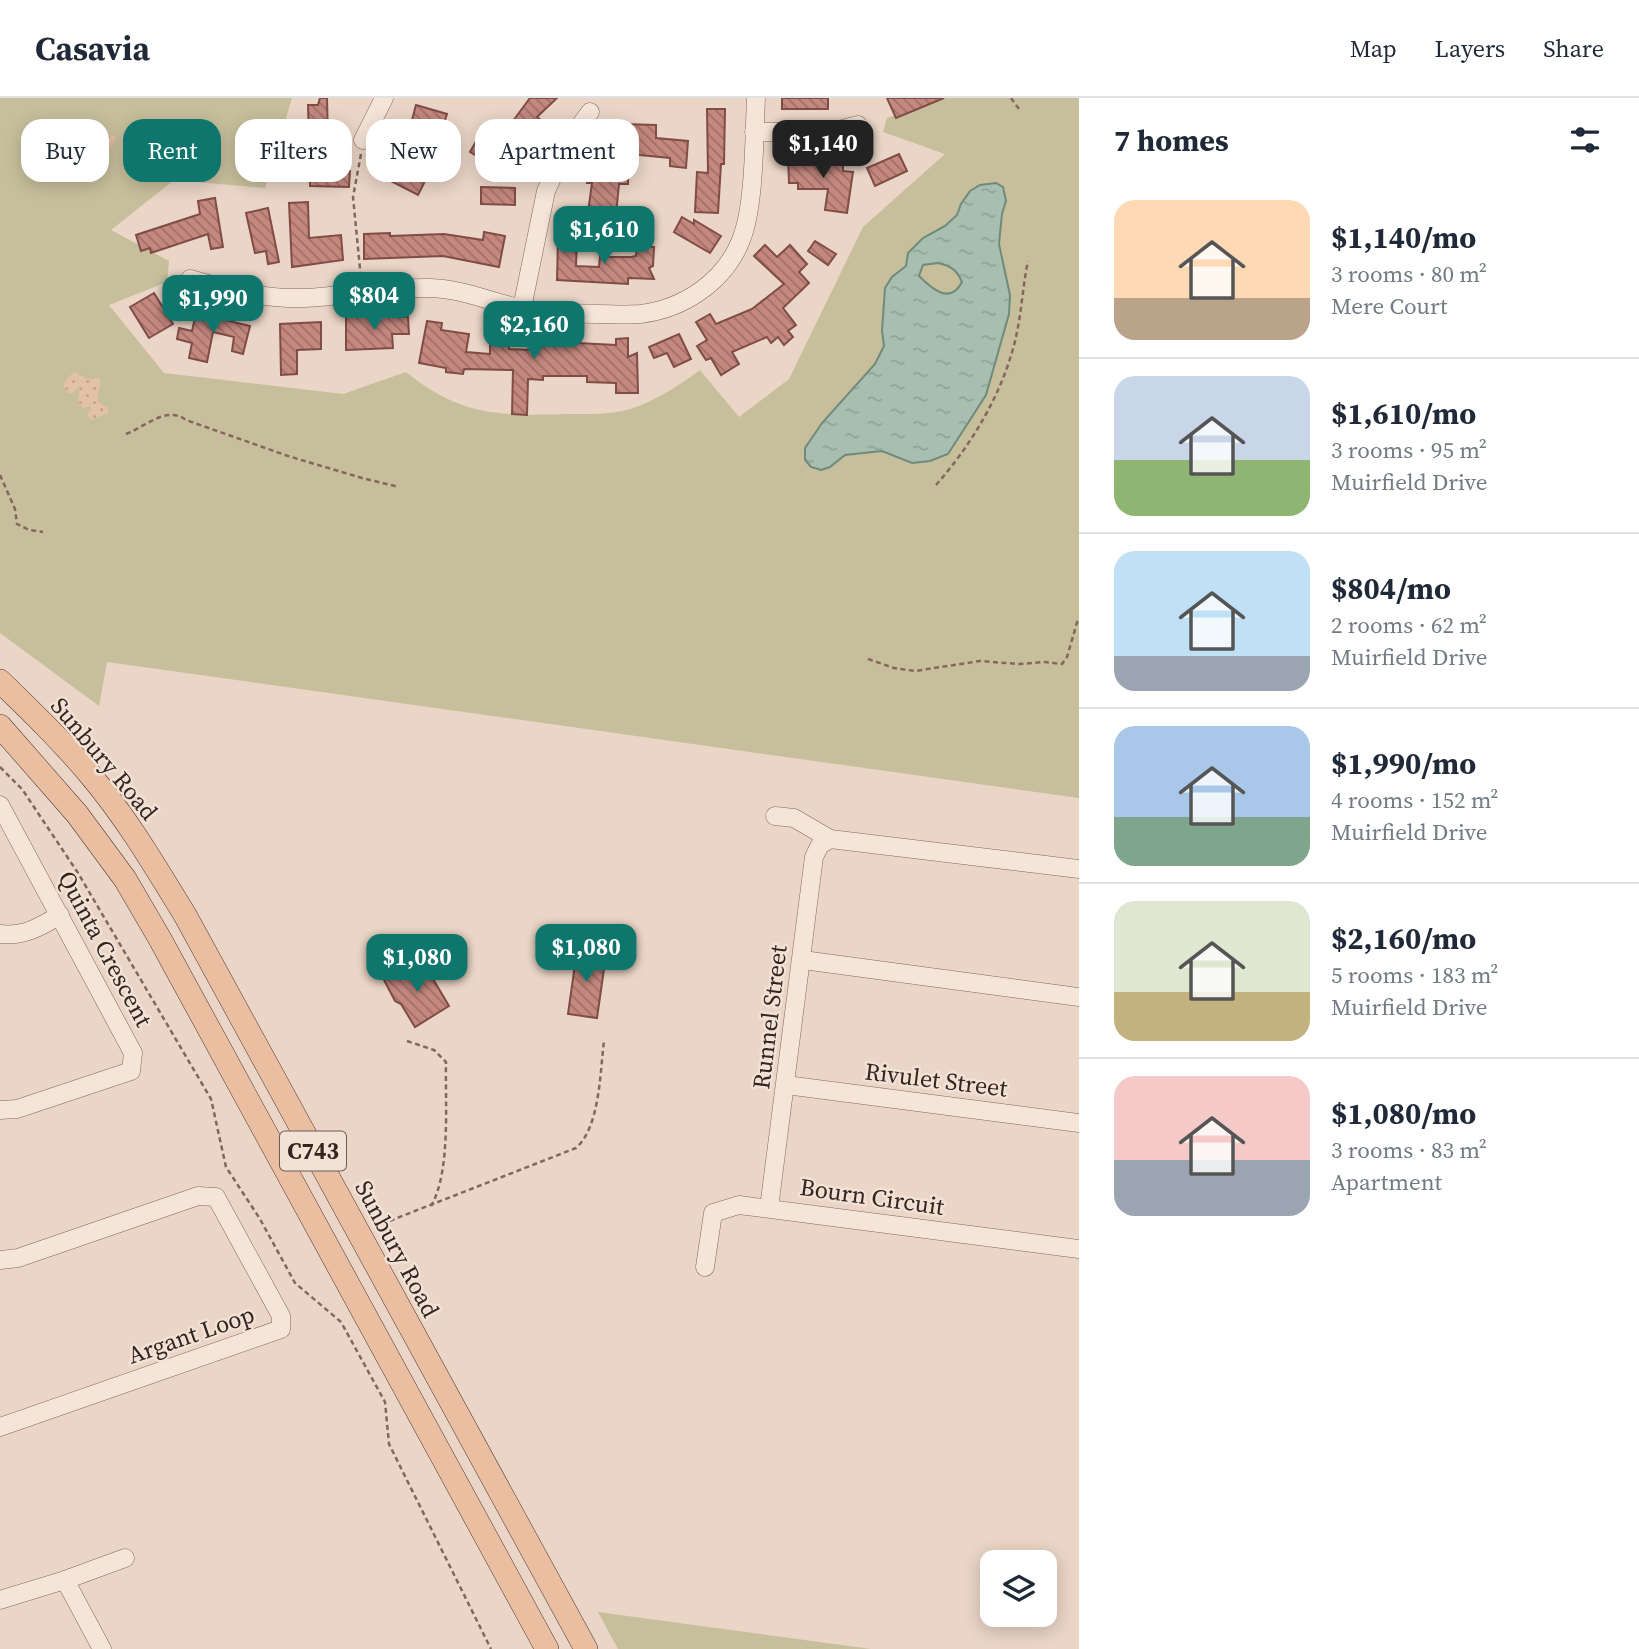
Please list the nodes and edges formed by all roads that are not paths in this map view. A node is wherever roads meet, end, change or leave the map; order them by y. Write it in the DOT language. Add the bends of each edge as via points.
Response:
graph roads {
  1 [pos="384,98"];
  2 [pos="756,98"];
  3 [pos="590,112"];
  4 [pos="858,125"];
  5 [pos="754,132"];
  6 [pos="363,140"];
  7 [pos="190,279"];
  8 [pos="522,308"];
  9 [pos="0,681"];
  10 [pos="0,726"];
  11 [pos="0,805"];
  12 [pos="775,816"];
  13 [pos="830,839"];
  14 [pos="1079,869"];
  15 [pos="60,915"];
  16 [pos="0,934"];
  17 [pos="803,960"];
  18 [pos="1079,997"];
  19 [pos="786,1085"];
  20 [pos="0,1110"];
  21 [pos="1079,1123"];
  22 [pos="769,1208"];
  23 [pos="1079,1250"];
  24 [pos="0,1260"];
  25 [pos="705,1267"];
  26 [pos="0,1427"];
  27 [pos="125,1558"];
  28 [pos="65,1580"];
  29 [pos="0,1600"];
  30 [pos="102,1649"];
  31 [pos="547,1649"];
  32 [pos="586,1649"];
  1 -- 6 [label="street"];
  2 -- 5 [label="street"];
  3 -- 8 [label="street" via="569,141 546,191"];
  4 -- 5 [label="street" via="832,132"];
  5 -- 8 [label="street" via="742,238 728,266 703,289 673,306 640,314 557,314"];
  7 -- 8 [label="street" via="261,296 304,298 432,288"];
  9 -- 32 [label="main road, Sunbury Road / C743" via="93,778 185,915"];
  10 -- 31 [label="main road, C743" via="77,814 125,879"];
  11 -- 15 [label="street, Quinta Crescent"];
  12 -- 13 [label="street" via="794,818"];
  13 -- 14 [label="street"];
  13 -- 17 [label="street, Runnel Street" via="814,857"];
  15 -- 16 [label="street" via="14,936"];
  15 -- 20 [label="street, Quinta Crescent" via="133,1053 131,1071 17,1109"];
  17 -- 18 [label="street"];
  17 -- 19 [label="street, Runnel Street"];
  19 -- 21 [label="street, Rivulet Street"];
  19 -- 22 [label="street, Runnel Street"];
  22 -- 23 [label="street, Bourn Circuit"];
  22 -- 25 [label="street, Bourn Circuit" via="739,1205 713,1213"];
  24 -- 26 [label="street, Argant Loop" via="18,1258 198,1196 216,1197 281,1316 281,1329"];
  27 -- 28 [label="street"];
  28 -- 29 [label="street"];
  28 -- 30 [label="street"];
}
